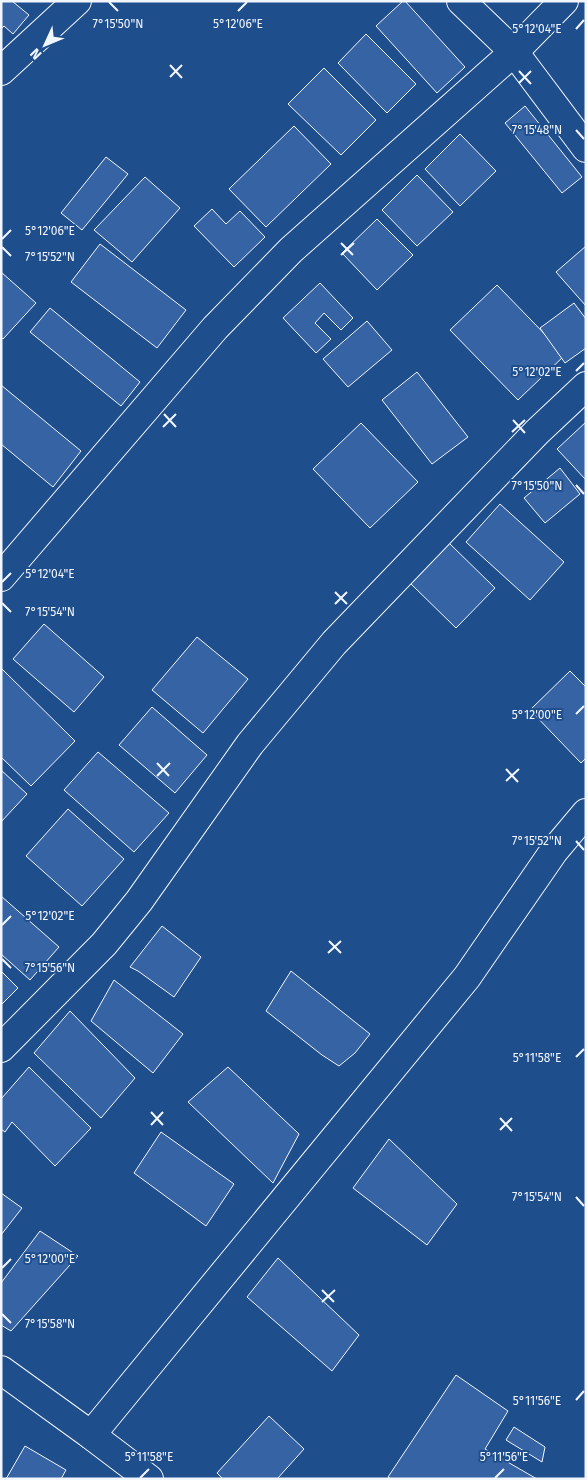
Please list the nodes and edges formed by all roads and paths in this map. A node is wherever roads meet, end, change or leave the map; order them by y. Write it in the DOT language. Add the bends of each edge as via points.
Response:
graph roads {
  1 [pos="77,1"];
  2 [pos="461,1"];
  3 [pos="564,1"];
  4 [pos="514,52"];
  5 [pos="1,71"];
  6 [pos="586,148"];
  7 [pos="586,386"];
  8 [pos="1,577"];
  9 [pos="586,813"];
  10 [pos="1,1048"];
  11 [pos="1,1370"];
  12 [pos="91,1435"];
  13 [pos="149,1479"];
  1 -- 5 [label="street"];
  2 -- 4 [label="street"];
  3 -- 4 [label="street"];
  4 -- 6 [label="street"];
  4 -- 8 [label="street" via="291,250 215,328"];
  7 -- 10 [label="street" via="537,432 334,643 250,744 139,901 104,944"];
  9 -- 12 [label="street" via="554,851 467,977"];
  11 -- 12 [label="street"];
  12 -- 13 [label="street"];
}
